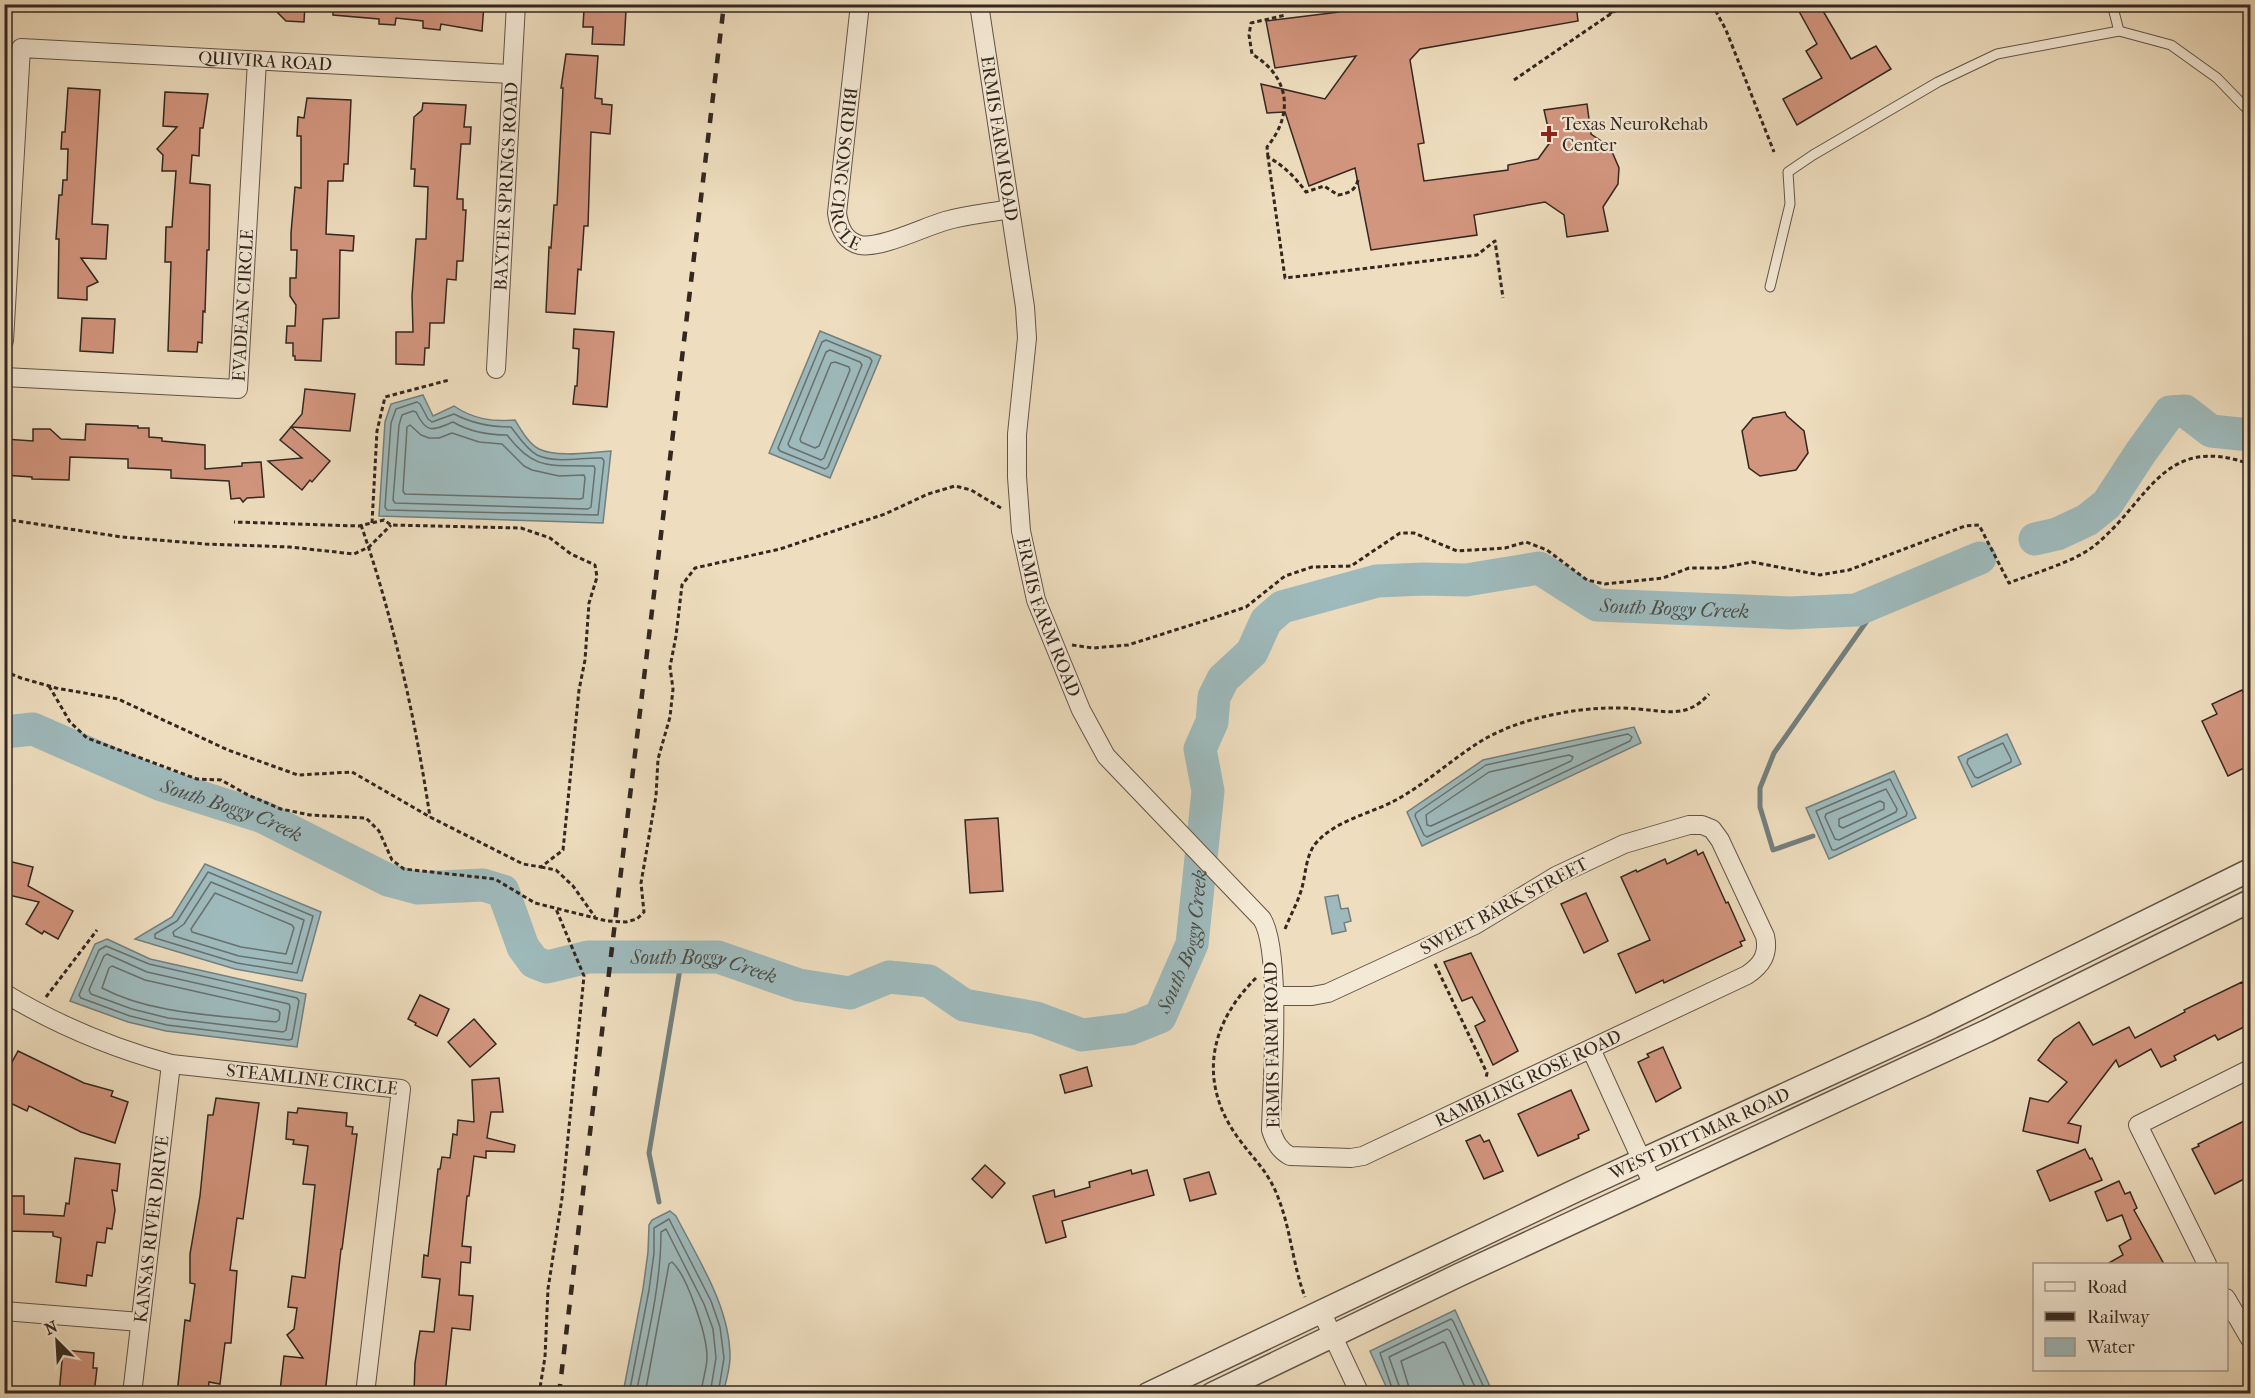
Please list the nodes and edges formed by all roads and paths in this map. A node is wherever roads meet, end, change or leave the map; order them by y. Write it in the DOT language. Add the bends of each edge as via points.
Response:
graph roads {
  1 [pos="516,4"];
  2 [pos="860,4"];
  3 [pos="979,4"];
  4 [pos="1605,4"];
  5 [pos="1625,4"];
  6 [pos="1712,4"];
  7 [pos="2112,4"];
  8 [pos="1612,14"];
  9 [pos="1286,15"];
  10 [pos="2119,31"];
  11 [pos="256,61"];
  12 [pos="512,74"];
  13 [pos="1514,80"];
  14 [pos="2250,112"];
  15 [pos="10,150"];
  16 [pos="1774,152"];
  17 [pos="1268,157"];
  18 [pos="1358,180"];
  19 [pos="1010,209"];
  20 [pos="1770,287"];
  21 [pos="1503,298"];
  22 [pos="4,341"];
  23 [pos="496,369"];
  24 [pos="4,377"];
  25 [pos="449,380"];
  26 [pos="2250,464"];
  27 [pos="1002,509"];
  28 [pos="4,519"];
  29 [pos="234,522"];
  30 [pos="372,523"];
  31 [pos="361,525"];
  32 [pos="391,525"];
  33 [pos="369,547"];
  34 [pos="1051,636"];
  35 [pos="4,671"];
  36 [pos="49,686"];
  37 [pos="1709,694"];
  38 [pos="430,817"];
  39 [pos="1702,825"];
  40 [pos="542,867"];
  41 [pos="2250,870"];
  42 [pos="2250,901"];
  43 [pos="556,909"];
  44 [pos="595,918"];
  45 [pos="1285,929"];
  46 [pos="97,930"];
  47 [pos="1432,957"];
  48 [pos="4,993"];
  49 [pos="1273,996"];
  50 [pos="46,997"];
  51 [pos="1591,1049"];
  52 [pos="171,1064"];
  53 [pos="2250,1069"];
  54 [pos="1487,1082"];
  55 [pos="1290,1156"];
  56 [pos="1642,1161"];
  57 [pos="1653,1185"];
  58 [pos="2207,1263"];
  59 [pos="2228,1301"];
  60 [pos="4,1311"];
  61 [pos="1321,1311"];
  62 [pos="140,1322"];
  63 [pos="1332,1335"];
  64 [pos="2250,1339"];
  65 [pos="132,1394"];
  66 [pos="365,1394"];
  67 [pos="539,1394"];
  68 [pos="1148,1394"];
  69 [pos="1212,1394"];
  70 [pos="1360,1394"];
  1 -- 12 [label="street, BAXTER SPRINGS ROAD"];
  2 -- 19 [label="street, BIRD SONG CIRCLE" via="837,213 838,226 846,238 859,245 876,245 948,220"];
  3 -- 19 [label="street, ERMIS FARM ROAD"];
  4 -- 8 [label="path"];
  5 -- 8 [label="path"];
  6 -- 16 [label="path"];
  7 -- 10 [label="lane"];
  8 -- 13 [label="path"];
  9 -- 17 [label="path" via="1251,23 1249,35 1252,54 1276,73 1285,104 1277,135 1267,147"];
  10 -- 14 [label="lane" via="2171,45 2217,78"];
  10 -- 20 [label="lane" via="1997,54 1938,82 1788,172 1790,204"];
  11 -- 12 [label="street, QUIVIRA ROAD"];
  11 -- 15 [label="street, QUIVIRA ROAD" via="21,48"];
  11 -- 24 [label="street, EVADEAN CIRCLE" via="238,389"];
  12 -- 23 [label="street, BAXTER SPRINGS ROAD"];
  15 -- 22 [label="street"];
  17 -- 18 [label="path" via="1280,163 1306,192 1324,186 1338,195 1349,193"];
  17 -- 21 [label="path" via="1285,278 1477,255 1495,241"];
  19 -- 34 [label="street, ERMIS FARM ROAD" via="1027,338 1017,434 1021,531 1036,600"];
  25 -- 30 [label="path" via="385,397 377,431"];
  26 -- 34 [label="path" via="2234,458 2197,456 2166,470 2118,525 2092,548 2009,583 1979,525 1965,526 1849,570 1820,574 1752,562 1721,568 1689,568 1663,578 1605,584 1587,580 1547,550 1526,542 1505,548 1457,551 1414,533 1400,533 1351,566 1312,567 1286,576 1246,607 1128,645 1093,648 1069,645"];
  27 -- 44 [label="path" via="971,490 955,486 780,549 695,568 682,585 670,667 670,717 658,759 641,883 644,912 637,920 627,922"];
  28 -- 33 [label="path" via="122,537 205,544 354,554"];
  29 -- 31 [label="path"];
  30 -- 31 [label="path"];
  30 -- 32 [label="path" via="384,520"];
  31 -- 33 [label="path"];
  32 -- 33 [label="path"];
  32 -- 40 [label="path" via="520,528 550,538 595,565 597,577 589,603 563,850"];
  33 -- 38 [label="path" via="387,604"];
  34 -- 49 [label="street, ERMIS FARM ROAD" via="1106,756 1267,928"];
  35 -- 36 [label="path"];
  36 -- 38 [label="path" via="118,699 228,750 297,774 352,772"];
  36 -- 43 [label="path" via="70,722 87,738 196,779 220,780 281,809 366,818 379,831 392,860 404,868 495,879 535,903"];
  37 -- 45 [label="path" via="1683,712 1576,710 1524,721 1481,741 1397,799 1350,820 1318,841"];
  38 -- 40 [label="path" via="522,864"];
  39 -- 49 [label="street, SWEET BARK STREET" via="1689,825 1635,841 1592,858 1475,925 1328,993"];
  39 -- 51 [label="street, RAMBLING ROSE ROAD" via="1712,829 1720,840 1765,936 1765,957 1747,975"];
  40 -- 44 [label="path" via="556,870 565,878"];
  41 -- 56 [label="street, WEST DITTMAR ROAD" via="1994,997"];
  42 -- 57 [label="street, WEST DITTMAR ROAD" via="1987,1031"];
  43 -- 44 [label="path"];
  43 -- 67 [label="path" via="584,976"];
  46 -- 50 [label="path"];
  47 -- 54 [label="path"];
  48 -- 52 [label="street, STEAMLINE CIRCLE" via="84,1035"];
  49 -- 55 [label="street, ERMIS FARM ROAD" via="1271,1130 1282,1151"];
  51 -- 55 [label="street, RAMBLING ROSE ROAD" via="1363,1156"];
  51 -- 56 [label="street"];
  52 -- 62 [label="street, KANSAS RIVER DRIVE"];
  52 -- 66 [label="street, STEAMLINE CIRCLE" via="401,1089"];
  53 -- 58 [label="street" via="2138,1125"];
  56 -- 57 [label="street"];
  56 -- 61 [label="street, WEST DITTMAR ROAD"];
  57 -- 63 [label="street, WEST DITTMAR ROAD"];
  59 -- 64 [label="street"];
  60 -- 62 [label="street"];
  61 -- 63 [label="street"];
  61 -- 68 [label="street, WEST DITTMAR ROAD"];
  62 -- 65 [label="street, KANSAS RIVER DRIVE"];
  63 -- 69 [label="street, WEST DITTMAR ROAD"];
  63 -- 70 [label="street"];
}
